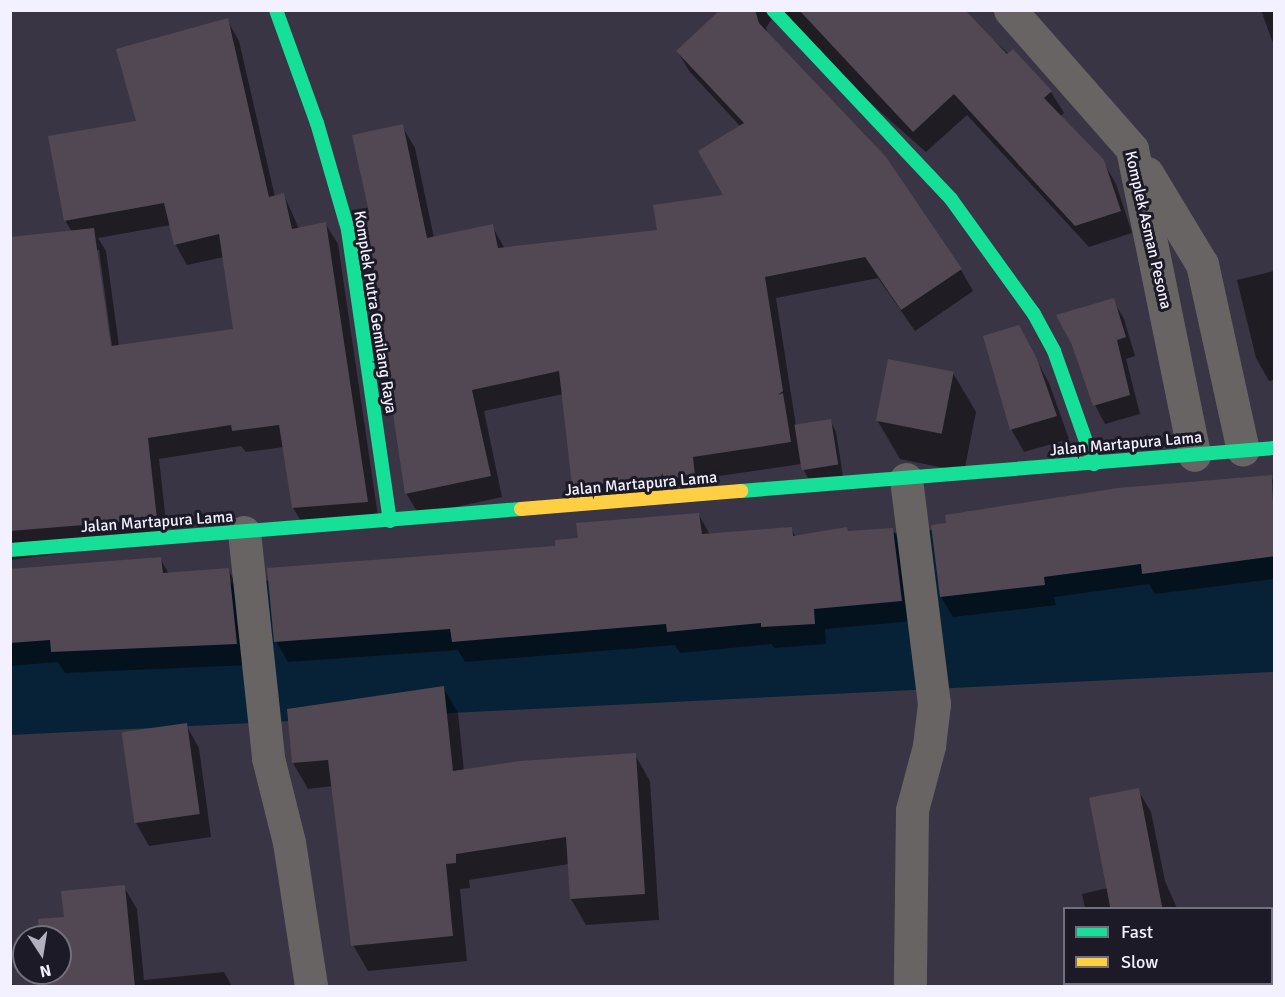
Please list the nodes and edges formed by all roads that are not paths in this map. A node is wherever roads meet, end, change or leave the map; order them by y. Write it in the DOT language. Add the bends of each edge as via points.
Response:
graph roads {
  1 [pos="276,10"];
  2 [pos="773,10"];
  3 [pos="1010,10"];
  4 [pos="1132,148"];
  5 [pos="1259,449"];
  6 [pos="1194,455"];
  7 [pos="1094,464"];
  8 [pos="908,493"];
  9 [pos="390,521"];
  10 [pos="244,532"];
  11 [pos="10,550"];
  12 [pos="311,987"];
  13 [pos="910,987"];
  1 -- 9 [label="main road, Komplek Putra Gemilang Raya" via="317,123 348,230"];
  2 -- 7 [label="main road" via="951,199 1034,314 1054,351"];
  3 -- 4 [label="street, Komplek Asman Pesona"];
  4 -- 5 [label="street" via="1202,264"];
  4 -- 6 [label="street, Komplek Asman Pesona"];
  5 -- 6 [label="main road, Jalan Martapura Lama"];
  6 -- 7 [label="main road, Jalan Martapura Lama"];
  7 -- 8 [label="main road, Jalan Martapura Lama"];
  8 -- 9 [label="main road, Jalan Martapura Lama"];
  8 -- 13 [label="street" via="934,704 929,746 912,810"];
  9 -- 10 [label="main road, Jalan Martapura Lama"];
  10 -- 11 [label="main road, Jalan Martapura Lama"];
  10 -- 12 [label="street" via="268,758 289,842"];
}
